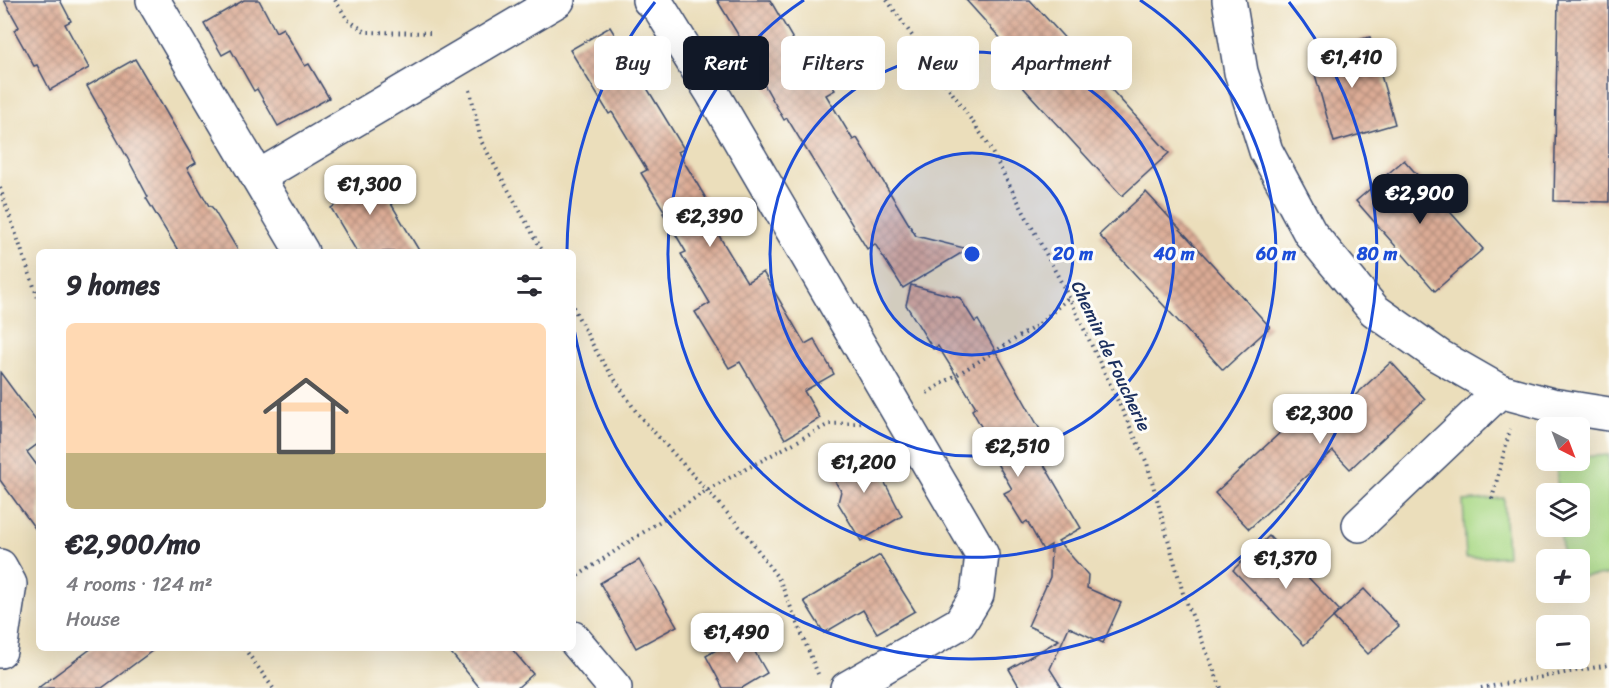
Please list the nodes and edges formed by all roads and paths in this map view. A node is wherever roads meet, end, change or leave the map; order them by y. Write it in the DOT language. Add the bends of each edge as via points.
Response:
graph roads {
  1 [pos="153,0"];
  2 [pos="335,0"];
  3 [pos="558,0"];
  4 [pos="649,0"];
  5 [pos="887,0"];
  6 [pos="1229,0"];
  7 [pos="438,33"];
  8 [pos="469,86"];
  9 [pos="258,177"];
  10 [pos="0,188"];
  11 [pos="300,249"];
  12 [pos="541,249"];
  13 [pos="36,292"];
  14 [pos="1069,297"];
  15 [pos="576,314"];
  16 [pos="1509,394"];
  17 [pos="899,411"];
  18 [pos="1609,414"];
  19 [pos="707,490"];
  20 [pos="1492,499"];
  21 [pos="1359,525"];
  22 [pos="0,566"];
  23 [pos="576,577"];
  24 [pos="576,642"];
  25 [pos="0,651"];
  26 [pos="246,651"];
  27 [pos="1609,665"];
  28 [pos="833,683"];
  29 [pos="273,688"];
  30 [pos="615,688"];
  31 [pos="1221,688"];
  32 [pos="1481,688"];
  1 -- 9 [label="street"];
  2 -- 7 [label="path" via="348,20 366,32"];
  3 -- 9 [label="street"];
  4 -- 17 [label="street" via="659,7 711,91"];
  5 -- 14 [label="path, Chemin de Foucherie" via="986,141"];
  6 -- 16 [label="street" via="1241,72 1266,151 1310,233 1374,310 1439,356"];
  8 -- 12 [label="path" via="481,141"];
  9 -- 11 [label="street"];
  10 -- 13 [label="path"];
  14 -- 17 [label="path" via="1038,324"];
  14 -- 31 [label="path, Chemin de Foucherie" via="1147,464 1183,593"];
  15 -- 19 [label="path" via="637,413"];
  16 -- 18 [label="street"];
  16 -- 20 [label="path"];
  16 -- 21 [label="street"];
  17 -- 19 [label="path" via="876,423 829,424"];
  17 -- 28 [label="street" via="982,555 977,595 960,623"];
  19 -- 23 [label="path"];
  19 -- 28 [label="path" via="747,535 780,581 802,640"];
  22 -- 25 [label="street" via="10,584"];
  24 -- 30 [label="street"];
  26 -- 29 [label="path"];
  27 -- 32 [label="path"];
}
